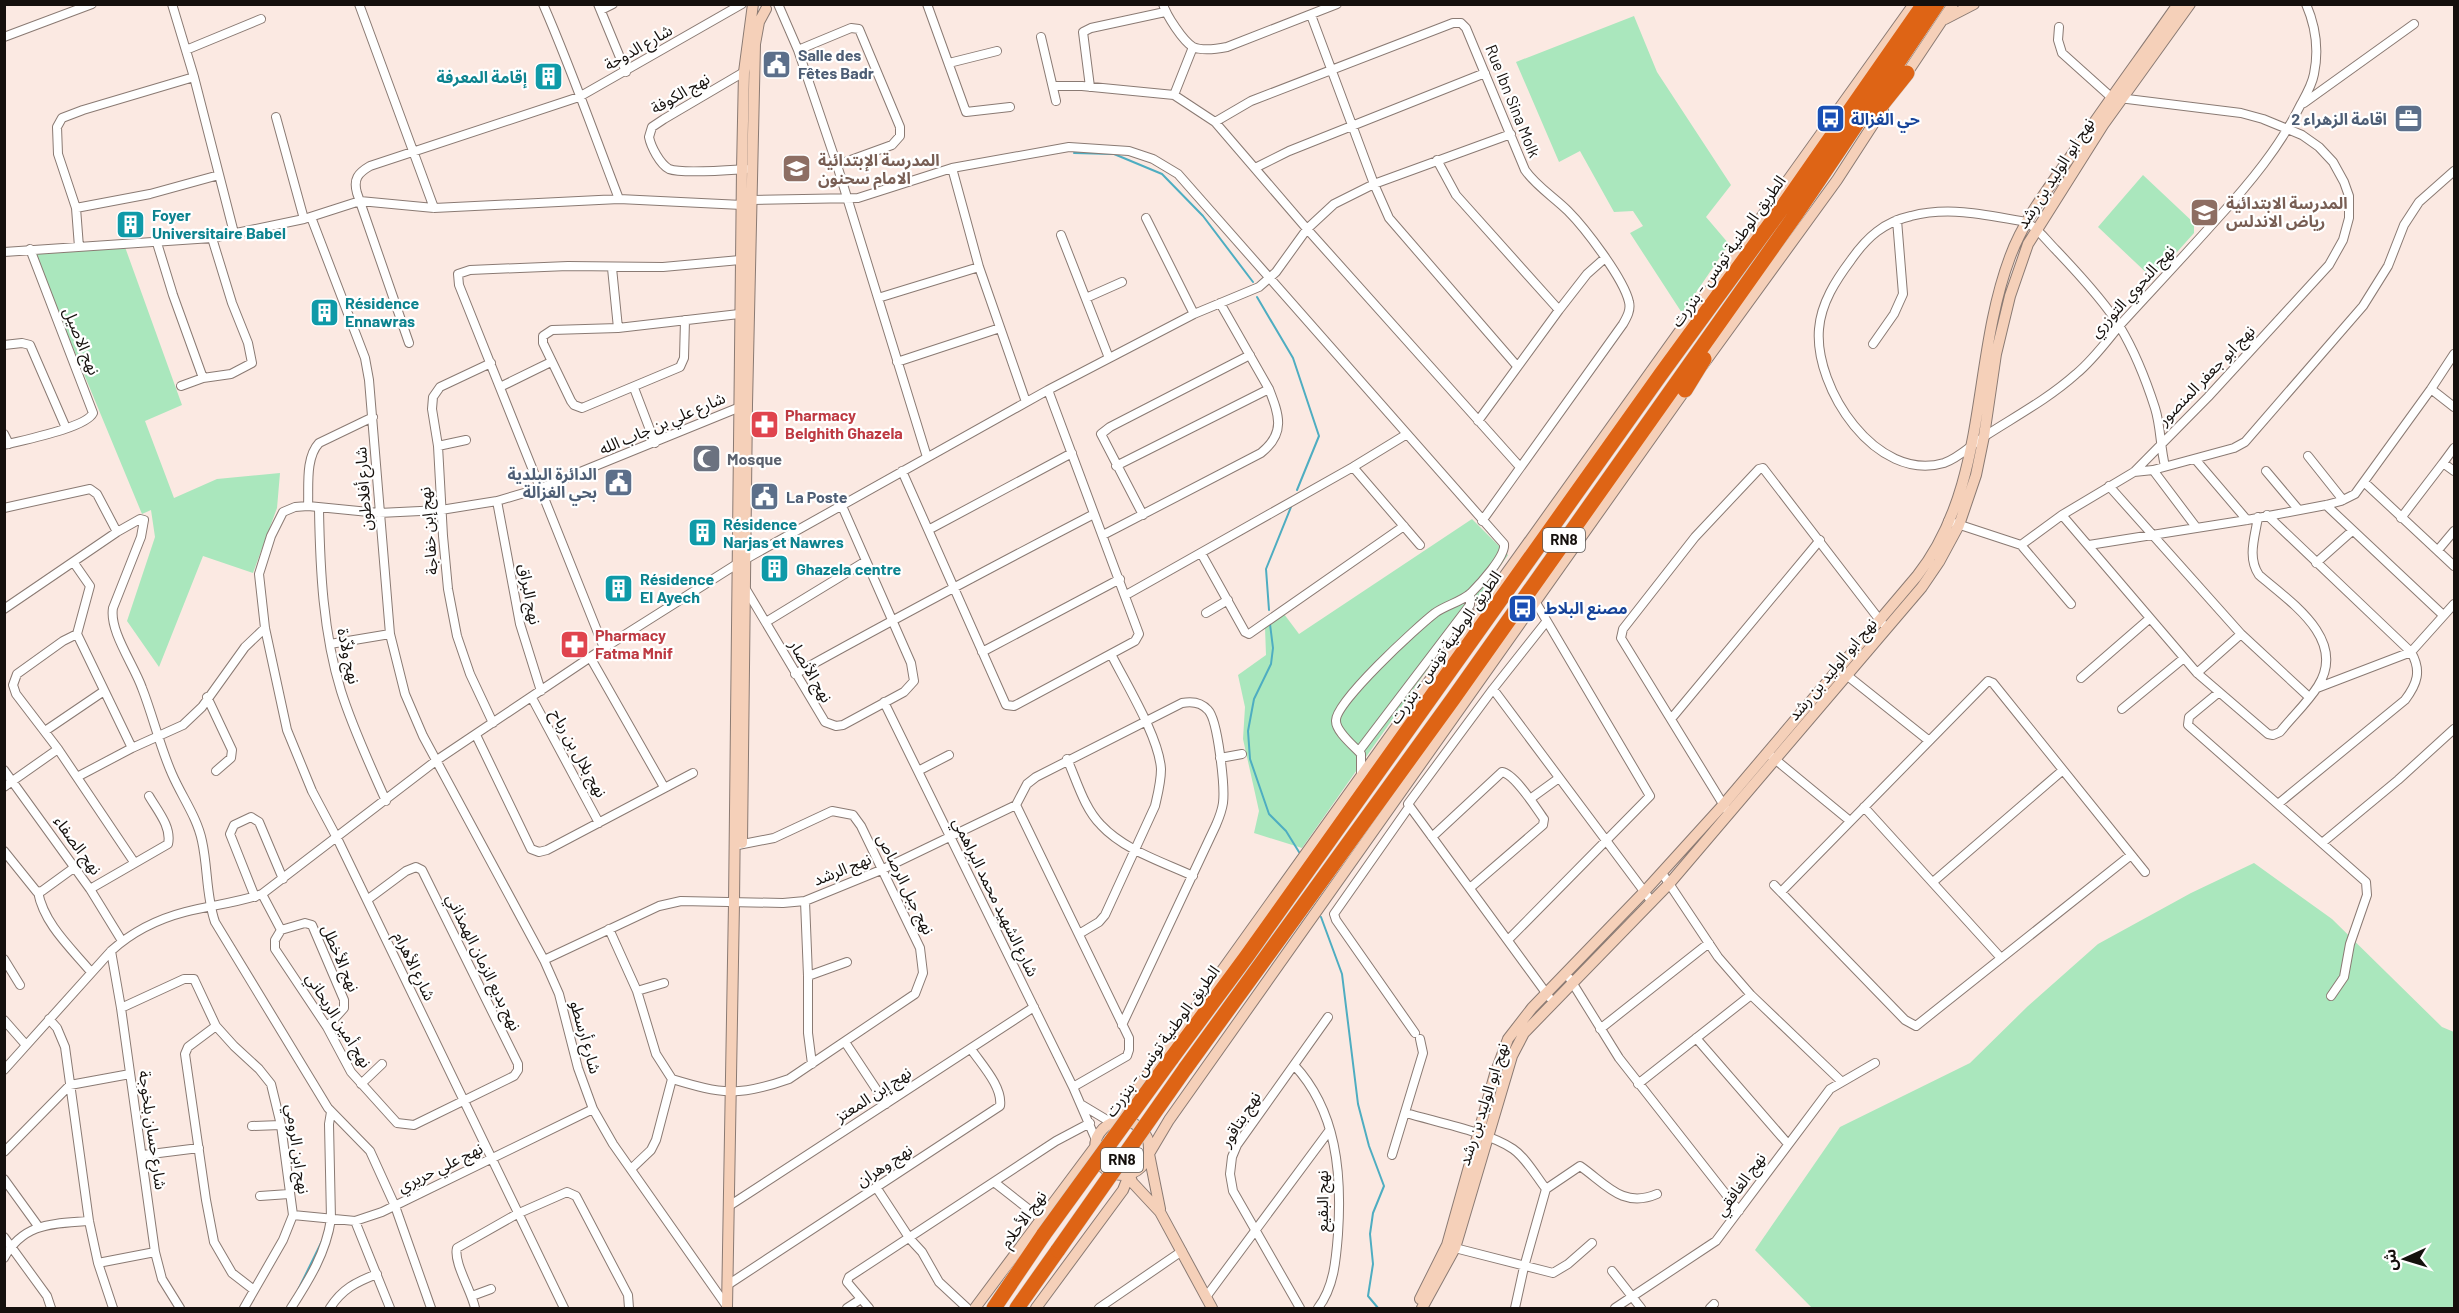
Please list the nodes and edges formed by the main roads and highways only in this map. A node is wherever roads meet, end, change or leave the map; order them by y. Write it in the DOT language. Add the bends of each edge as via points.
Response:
graph roads {
  1 [pos="1924,4"];
  2 [pos="1937,4"];
  3 [pos="1907,73"];
  4 [pos="1827,129"];
  5 [pos="1797,213"];
  6 [pos="1707,312"];
  7 [pos="1661,374"];
  8 [pos="1685,390"];
  9 [pos="1544,520"];
  10 [pos="994,1308"];
  11 [pos="1017,1308"];
  1 -- 6 [label="highway, الطريق الوطنية تونس - بنزرت / RN8"];
  2 -- 5 [label="highway, الطريق الوطنية تونس - بنزرت / RN8"];
  3 -- 5 [label="highway"];
  4 -- 6 [label="highway, RN8"];
  5 -- 8 [label="highway, RN8"];
  5 -- 11 [label="highway, الطريق الوطنية تونس - بنزرت / RN8, bridge"];
  6 -- 7 [label="highway, الطريق الوطنية تونس - بنزرت / RN8"];
  7 -- 9 [label="highway, RN8"];
  7 -- 10 [label="highway, الطريق الوطنية تونس - بنزرت / RN8, bridge" via="1171,1059 1043,1227"];
}
